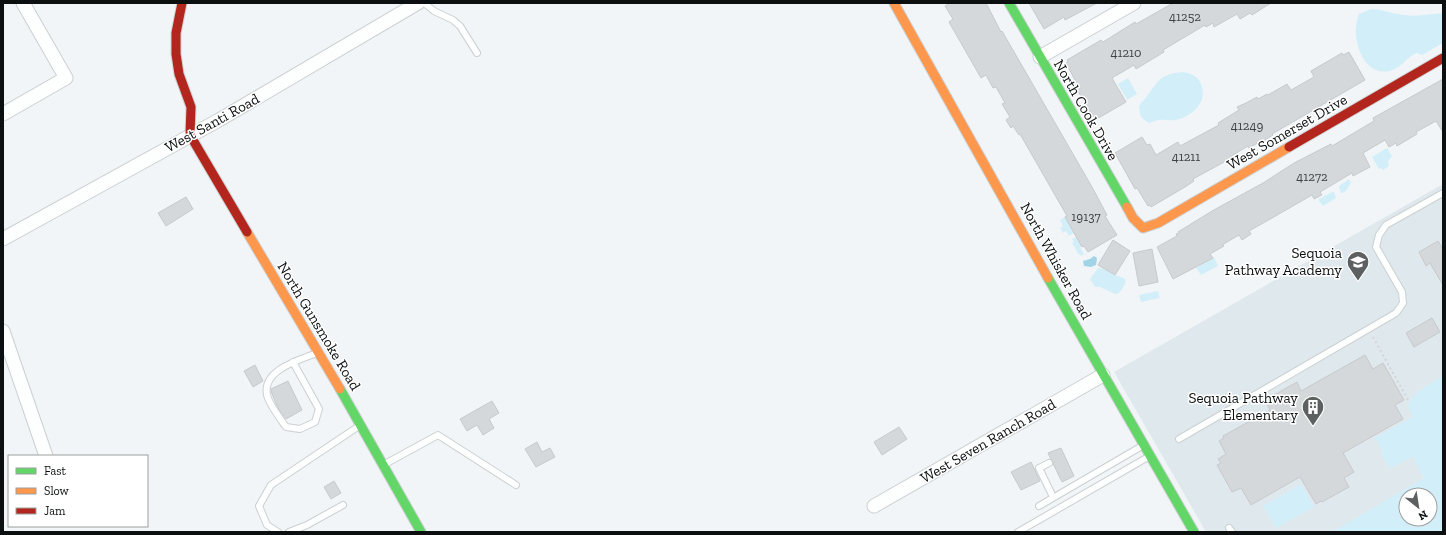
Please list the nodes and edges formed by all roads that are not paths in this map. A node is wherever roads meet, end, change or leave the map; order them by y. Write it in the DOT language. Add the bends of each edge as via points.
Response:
graph roads {
  1 [pos="23,3"];
  2 [pos="182,3"];
  3 [pos="418,3"];
  4 [pos="424,3"];
  5 [pos="894,3"];
  6 [pos="1009,3"];
  7 [pos="1134,3"];
  8 [pos="477,53"];
  9 [pos="1040,57"];
  10 [pos="1443,58"];
  11 [pos="3,114"];
  12 [pos="190,135"];
  13 [pos="1443,192"];
  14 [pos="1143,228"];
  15 [pos="3,239"];
  16 [pos="3,331"];
  17 [pos="318,352"];
  18 [pos="293,362"];
  19 [pos="1103,375"];
  20 [pos="361,425"];
  21 [pos="1179,439"];
  22 [pos="1143,446"];
  23 [pos="46,455"];
  24 [pos="1150,456"];
  25 [pos="1049,463"];
  26 [pos="383,465"];
  27 [pos="516,485"];
  28 [pos="1053,497"];
  29 [pos="343,505"];
  30 [pos="874,506"];
  31 [pos="1039,506"];
  32 [pos="278,532"];
  33 [pos="289,532"];
  34 [pos="420,532"];
  35 [pos="1018,532"];
  36 [pos="1194,532"];
  1 -- 11 [label="street" via="66,78"];
  2 -- 12 [label="street" via="175,36 176,55 191,109"];
  3 -- 12 [label="street, West Santi Road"];
  4 -- 8 [label="lane" via="460,26"];
  5 -- 19 [label="street, North Whisker Road"];
  6 -- 9 [label="street, North Cook Drive"];
  7 -- 9 [label="street"];
  9 -- 14 [label="street, North Cook Drive" via="1133,218"];
  10 -- 14 [label="street, West Somerset Drive" via="1158,223"];
  12 -- 15 [label="street, West Santi Road"];
  12 -- 17 [label="street, North Gunsmoke Road"];
  13 -- 21 [label="lane" via="1386,225 1379,235 1376,247 1402,292 1402,303 1396,313"];
  16 -- 23 [label="street"];
  17 -- 18 [label="lane"];
  17 -- 20 [label="street, North Gunsmoke Road"];
  18 -- 18 [label="lane" via="274,374 268,384 267,396 286,427 300,429 315,422 319,409"];
  19 -- 22 [label="street, North Whisker Road"];
  19 -- 30 [label="street, West Seven Ranch Road"];
  20 -- 26 [label="street, North Gunsmoke Road"];
  20 -- 32 [label="lane" via="271,485 259,506 267,525"];
  22 -- 24 [label="street, North Whisker Road"];
  22 -- 28 [label="lane"];
  24 -- 35 [label="lane"];
  24 -- 36 [label="street, North Whisker Road"];
  25 -- 28 [label="lane" via="1039,468"];
  26 -- 27 [label="lane" via="438,435"];
  26 -- 34 [label="street, North Gunsmoke Road"];
  28 -- 31 [label="lane"];
  29 -- 33 [label="lane"];
}
